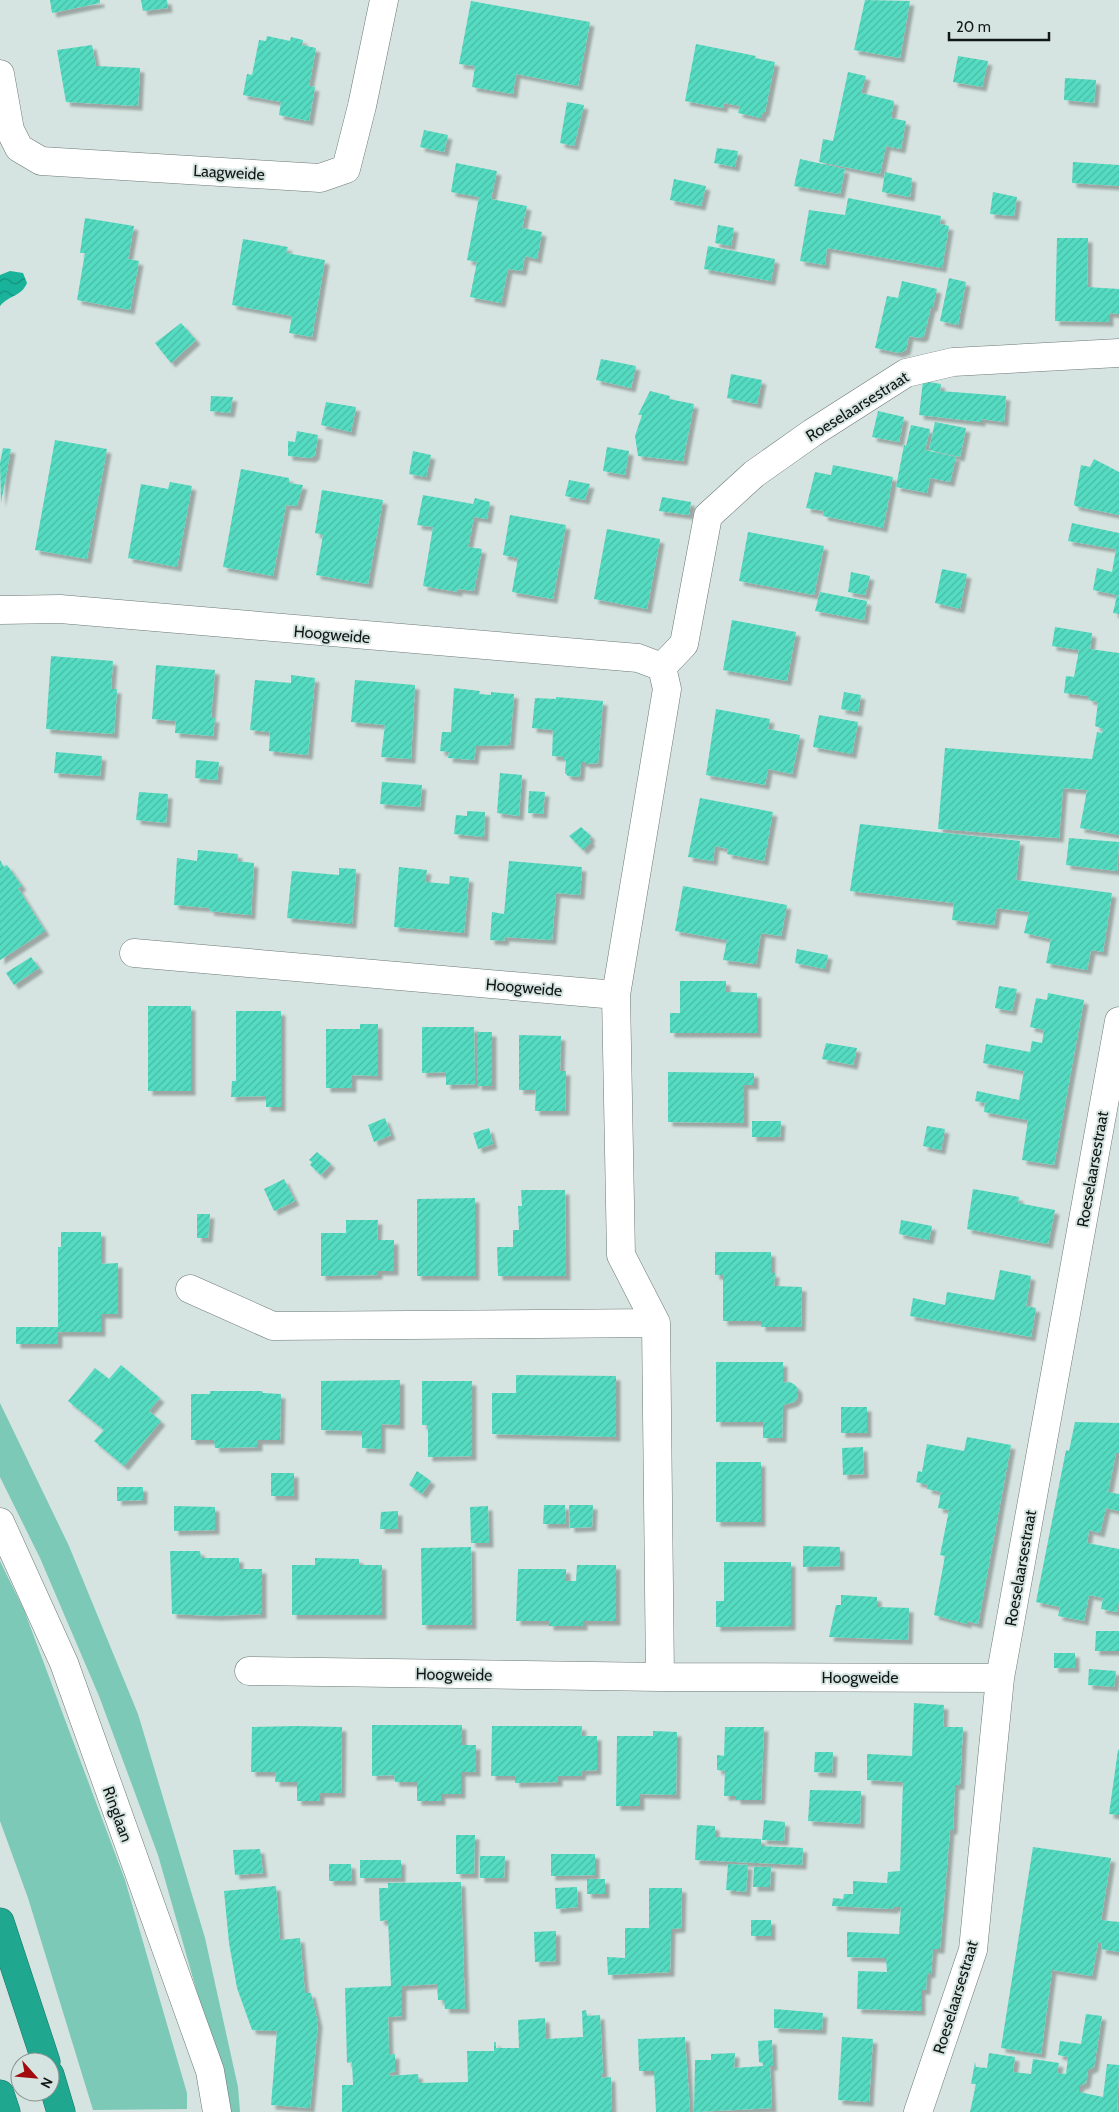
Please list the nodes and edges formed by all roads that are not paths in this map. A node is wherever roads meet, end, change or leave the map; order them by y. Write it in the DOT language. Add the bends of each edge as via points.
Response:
graph roads {
  1 [pos="384,0"];
  2 [pos="0,74"];
  3 [pos="1119,353"];
  4 [pos="0,610"];
  5 [pos="662,667"];
  6 [pos="134,953"];
  7 [pos="616,995"];
  8 [pos="1119,1021"];
  9 [pos="190,1289"];
  10 [pos="656,1323"];
  11 [pos="0,1522"];
  12 [pos="248,1671"];
  13 [pos="660,1677"];
  14 [pos="1000,1678"];
  15 [pos="0,1922"];
  16 [pos="43,2052"];
  17 [pos="0,2094"];
  18 [pos="6,2112"];
  19 [pos="218,2112"];
  20 [pos="918,2112"];
  1 -- 2 [label="street, Laagweide" via="346,169 320,178 40,161 19,148 10,130"];
  3 -- 5 [label="street, Roeselaarsestraat" via="954,362 906,373 754,474 708,516 684,644"];
  4 -- 5 [label="street, Hoogweide" via="60,609 638,658"];
  5 -- 7 [label="street" via="667,689"];
  6 -- 7 [label="street, Hoogweide"];
  7 -- 10 [label="street" via="621,1255"];
  8 -- 14 [label="street, Roeselaarsestraat"];
  9 -- 10 [label="street" via="273,1326"];
  10 -- 13 [label="street"];
  11 -- 19 [label="street, Ringlaan" via="64,1663 210,2071"];
  12 -- 13 [label="street, Hoogweide"];
  13 -- 14 [label="street, Hoogweide"];
  14 -- 20 [label="street, Roeselaarsestraat" via="973,1950"];
  15 -- 16 [label="highway"];
  17 -- 18 [label="highway"];
}
